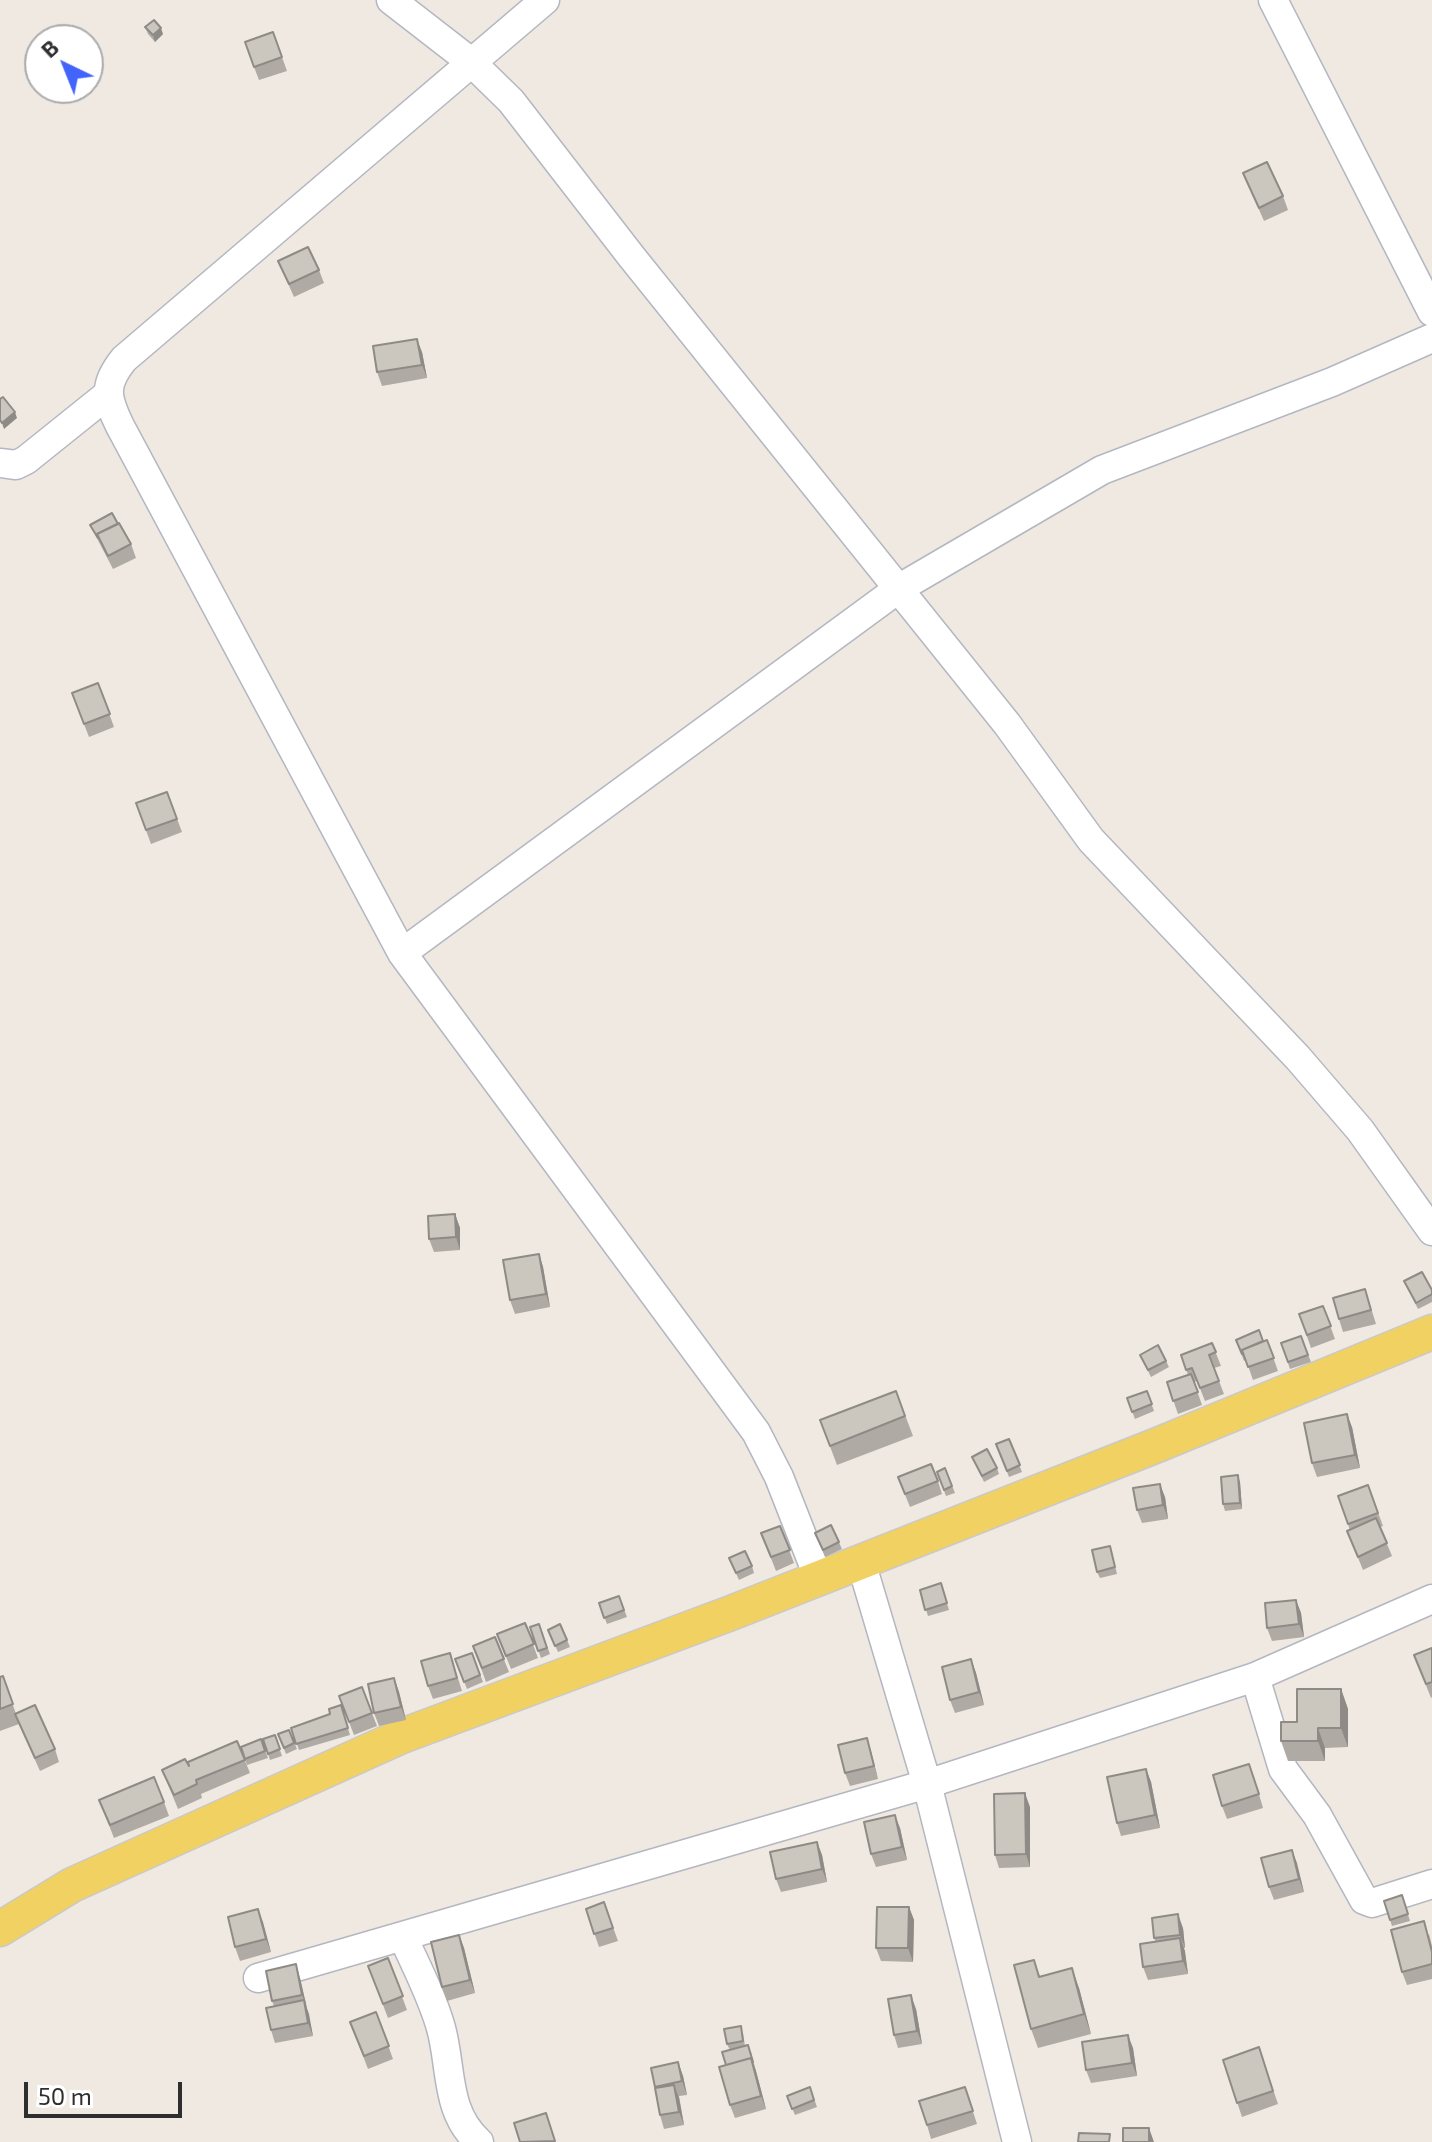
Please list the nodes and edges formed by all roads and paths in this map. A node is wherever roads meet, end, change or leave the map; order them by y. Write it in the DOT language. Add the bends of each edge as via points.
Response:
graph roads {
  1 [pos="391,0"];
  2 [pos="545,0"];
  3 [pos="1273,0"];
  4 [pos="471,62"];
  5 [pos="1432,312"];
  6 [pos="1432,338"];
  7 [pos="107,395"];
  8 [pos="0,463"];
  9 [pos="898,589"];
  10 [pos="402,953"];
  11 [pos="1432,1231"];
  12 [pos="1432,1332"];
  13 [pos="861,1562"];
  14 [pos="819,1579"];
  15 [pos="1432,1599"];
  16 [pos="1255,1677"];
  17 [pos="927,1784"];
  18 [pos="1432,1884"];
  19 [pos="0,1929"];
  20 [pos="403,1937"];
  21 [pos="258,1978"];
  22 [pos="479,2142"];
  23 [pos="1017,2142"];
  1 -- 4 [label="street"];
  2 -- 4 [label="street"];
  3 -- 5 [label="street"];
  4 -- 7 [label="street" via="124,359"];
  4 -- 9 [label="street" via="535,131"];
  6 -- 9 [label="street" via="1102,470"];
  7 -- 8 [label="street" via="26,460"];
  7 -- 10 [label="street"];
  9 -- 10 [label="street"];
  9 -- 11 [label="street" via="1007,724 1091,840 1298,1058 1360,1130"];
  10 -- 14 [label="street" via="756,1432"];
  12 -- 13 [label="main road"];
  13 -- 14 [label="main road"];
  13 -- 17 [label="street"];
  14 -- 19 [label="main road" via="402,1736 72,1885"];
  15 -- 16 [label="street"];
  16 -- 17 [label="street"];
  16 -- 18 [label="street" via="1283,1769 1317,1815 1364,1900 1372,1903"];
  17 -- 20 [label="street"];
  17 -- 23 [label="street"];
  20 -- 21 [label="street"];
  20 -- 22 [label="street" via="435,2008 455,2108"];
}
